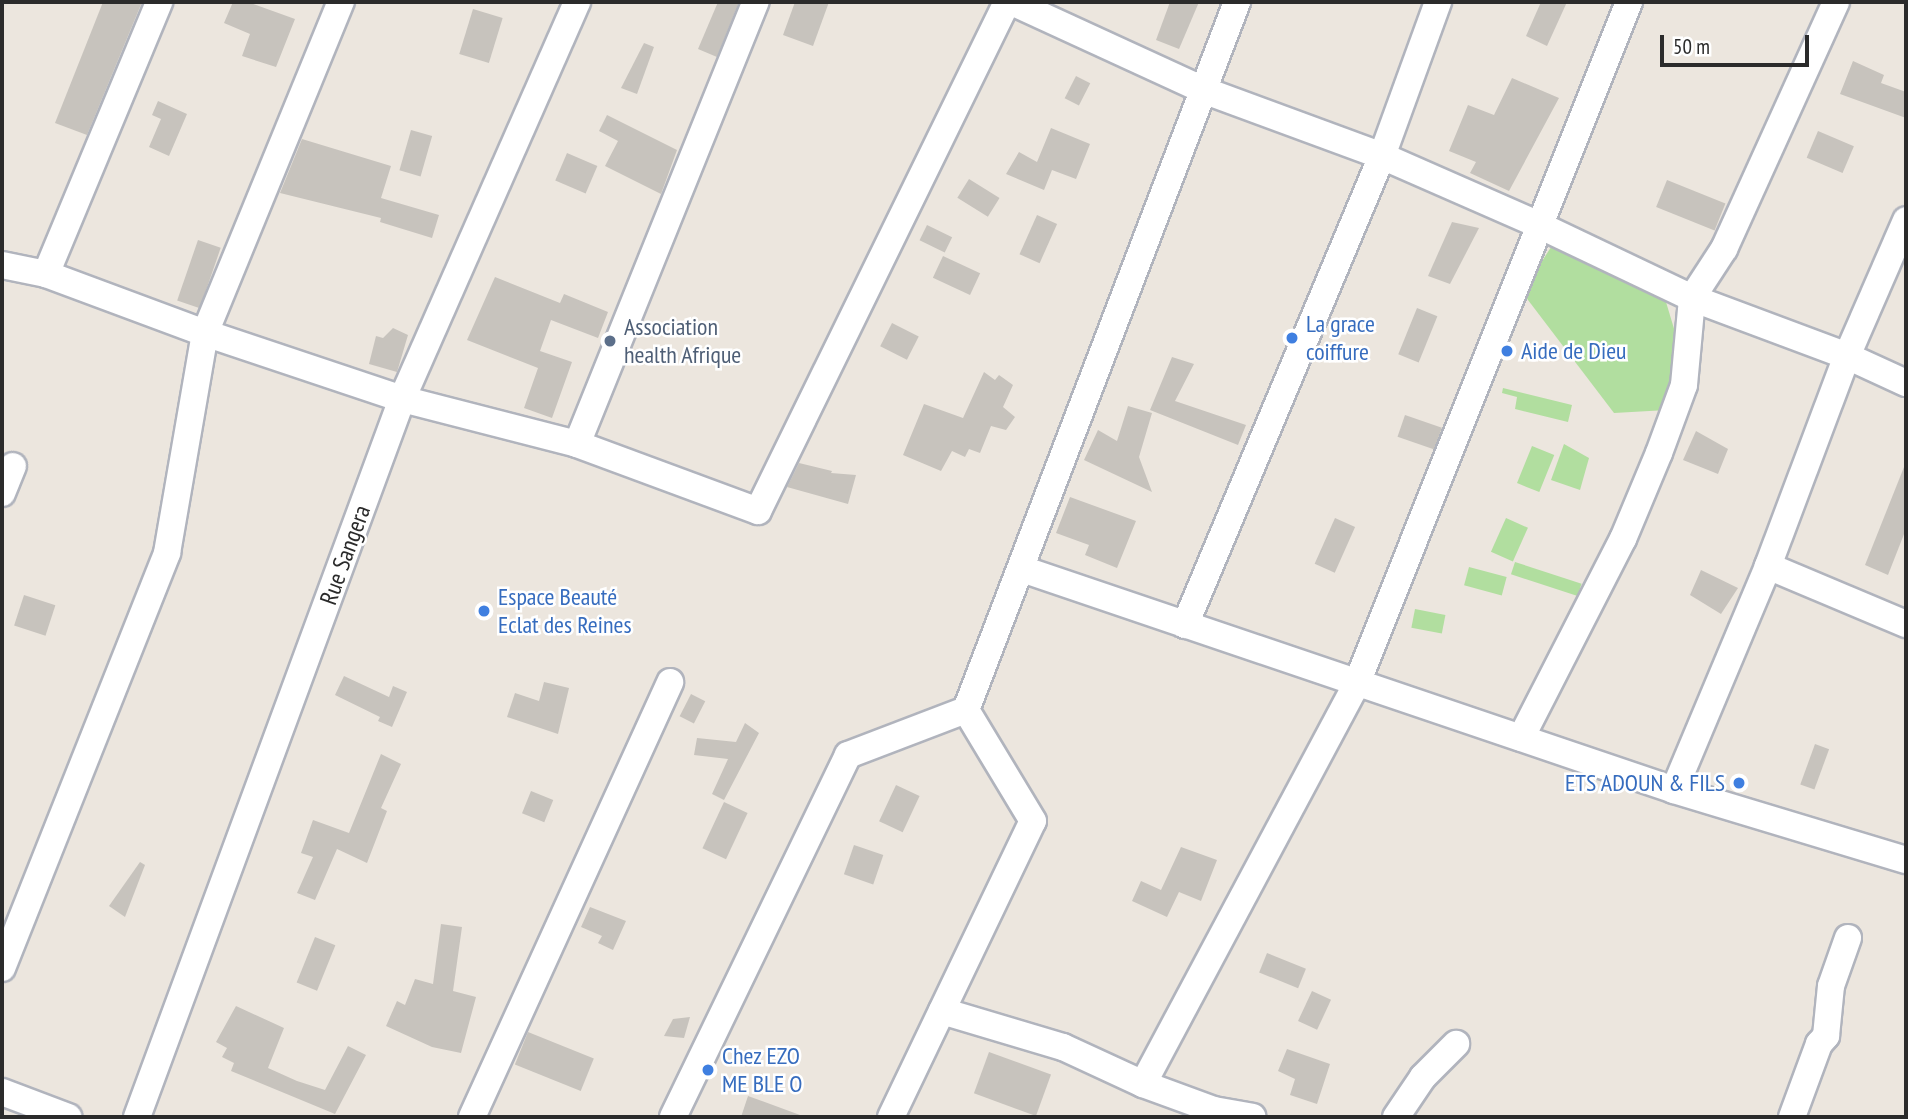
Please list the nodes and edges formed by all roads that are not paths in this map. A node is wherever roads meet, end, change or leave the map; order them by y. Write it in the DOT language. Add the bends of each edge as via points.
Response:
graph roads {
  1 [pos="159,2"];
  2 [pos="341,2"];
  3 [pos="577,2"];
  4 [pos="756,2"];
  5 [pos="1009,2"];
  6 [pos="1237,2"];
  7 [pos="1438,2"];
  8 [pos="1629,2"];
  9 [pos="1836,2"];
  10 [pos="1203,90"];
  11 [pos="1382,156"];
  12 [pos="1906,220"];
  13 [pos="1539,225"];
  14 [pos="2,265"];
  15 [pos="46,274"];
  16 [pos="1692,298"];
  17 [pos="205,333"];
  18 [pos="1847,356"];
  19 [pos="1906,383"];
  20 [pos="402,399"];
  21 [pos="577,444"];
  22 [pos="13,466"];
  23 [pos="2,493"];
  24 [pos="1768,566"];
  25 [pos="1022,569"];
  26 [pos="1906,624"];
  27 [pos="1185,625"];
  28 [pos="670,682"];
  29 [pos="1357,683"];
  30 [pos="966,710"];
  31 [pos="1521,738"];
  32 [pos="1674,790"];
  33 [pos="1906,860"];
  34 [pos="1848,938"];
  35 [pos="2,968"];
  36 [pos="942,1011"];
  37 [pos="1456,1044"];
  38 [pos="1143,1084"];
  39 [pos="2,1092"];
  40 [pos="68,1117"];
  41 [pos="137,1117"];
  42 [pos="472,1117"];
  43 [pos="673,1117"];
  44 [pos="891,1117"];
  45 [pos="1251,1117"];
  46 [pos="1396,1117"];
  47 [pos="1792,1117"];
  1 -- 15 [label="street"];
  2 -- 17 [label="street"];
  3 -- 20 [label="street, Rue Sangera"];
  4 -- 21 [label="street"];
  5 -- 10 [label="street"];
  5 -- 21 [label="street" via="758,511"];
  6 -- 10 [label="street"];
  7 -- 11 [label="street"];
  8 -- 13 [label="street"];
  9 -- 16 [label="street" via="1724,249"];
  10 -- 11 [label="street"];
  10 -- 25 [label="street"];
  11 -- 13 [label="street"];
  11 -- 27 [label="street"];
  12 -- 18 [label="street"];
  13 -- 16 [label="street"];
  13 -- 29 [label="street"];
  14 -- 15 [label="street"];
  15 -- 17 [label="street"];
  16 -- 18 [label="street"];
  16 -- 31 [label="street" via="1684,385 1659,453 1623,539"];
  17 -- 20 [label="street"];
  17 -- 35 [label="street" via="167,553"];
  18 -- 19 [label="street"];
  18 -- 24 [label="street"];
  20 -- 21 [label="street"];
  20 -- 41 [label="street, Rue Sangera"];
  22 -- 23 [label="street"];
  24 -- 26 [label="street"];
  24 -- 32 [label="street"];
  25 -- 27 [label="street"];
  25 -- 30 [label="street"];
  27 -- 29 [label="street"];
  28 -- 42 [label="street"];
  29 -- 31 [label="street"];
  29 -- 38 [label="street"];
  30 -- 36 [label="street" via="1033,821"];
  30 -- 43 [label="street" via="848,755"];
  31 -- 32 [label="street"];
  32 -- 33 [label="street"];
  34 -- 47 [label="street" via="1831,986 1826,1036"];
  36 -- 38 [label="street" via="1063,1047"];
  36 -- 44 [label="street"];
  37 -- 46 [label="street" via="1423,1077"];
  38 -- 45 [label="street" via="1214,1110"];
  39 -- 40 [label="street"];
}
